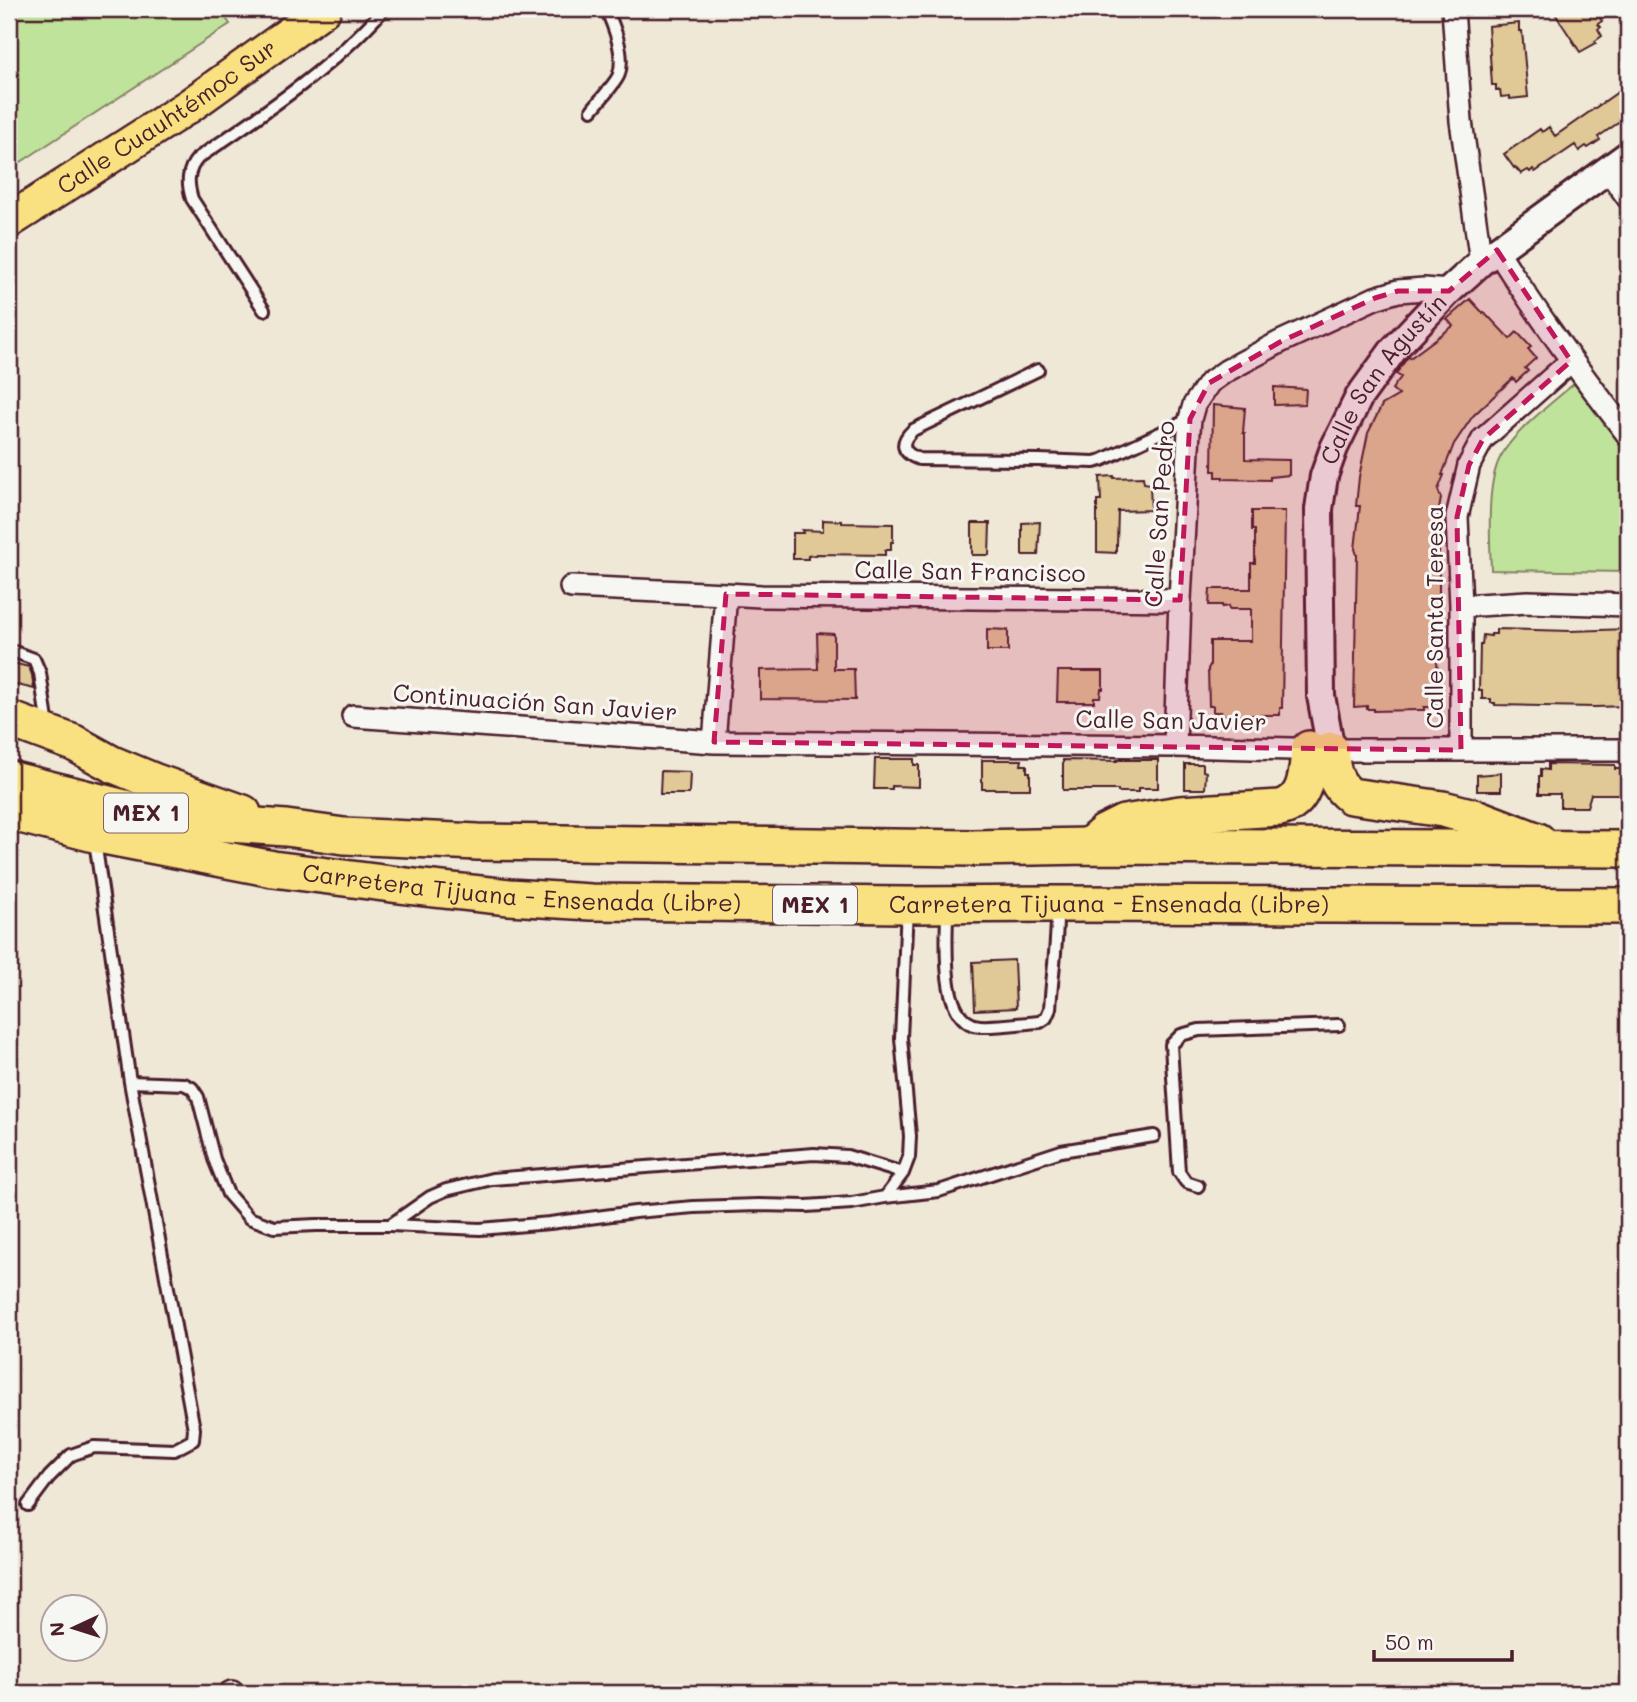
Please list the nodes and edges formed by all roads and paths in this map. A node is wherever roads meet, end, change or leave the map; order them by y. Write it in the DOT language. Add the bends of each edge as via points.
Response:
graph roads {
  1 [pos="324,9"];
  2 [pos="384,9"];
  3 [pos="606,9"];
  4 [pos="1453,9"];
  5 [pos="592,110"];
  6 [pos="1618,163"];
  7 [pos="1628,198"];
  8 [pos="9,221"];
  9 [pos="1489,256"];
  10 [pos="1449,291"];
  11 [pos="264,310"];
  12 [pos="1571,361"];
  13 [pos="1038,370"];
  14 [pos="1190,419"];
  15 [pos="1628,435"];
  16 [pos="571,587"];
  17 [pos="726,594"];
  18 [pos="1180,600"];
  19 [pos="1628,605"];
  20 [pos="1461,606"];
  21 [pos="9,650"];
  22 [pos="353,716"];
  23 [pos="9,719"];
  24 [pos="49,733"];
  25 [pos="714,742"];
  26 [pos="1175,746"];
  27 [pos="1320,750"];
  28 [pos="1461,750"];
  29 [pos="1628,750"];
  30 [pos="9,779"];
  31 [pos="9,812"];
  32 [pos="286,828"];
  33 [pos="94,834"];
  34 [pos="1089,846"];
  35 [pos="1558,849"];
  36 [pos="1628,849"];
  37 [pos="1057,904"];
  38 [pos="907,905"];
  39 [pos="946,905"];
  40 [pos="1628,906"];
  41 [pos="1339,1025"];
  42 [pos="130,1082"];
  43 [pos="1154,1136"];
  44 [pos="903,1173"];
  45 [pos="1198,1186"];
  46 [pos="885,1197"];
  47 [pos="390,1225"];
  48 [pos="28,1504"];
  1 -- 8 [label="main road, Calle Cuauhtémoc Sur" via="189,106"];
  2 -- 11 [label="lane" via="361,35 274,107 198,158 188,176 192,198"];
  3 -- 5 [label="lane" via="620,51 619,75"];
  4 -- 9 [label="street" via="1461,121"];
  6 -- 7 [label="street"];
  6 -- 9 [label="street, Calle San Agustín"];
  9 -- 10 [label="street, Calle San Agustín"];
  9 -- 12 [label="street"];
  10 -- 14 [label="street, Calle San Pedro" via="1398,291 1280,342 1209,383"];
  10 -- 27 [label="street, Calle San Agustín" via="1394,349 1359,397 1324,476 1320,509"];
  12 -- 15 [label="street"];
  12 -- 20 [label="street, Calle Santa Teresa" via="1483,439 1469,465 1457,517"];
  13 -- 14 [label="lane" via="913,430 906,437 906,451 919,459 1094,462"];
  14 -- 18 [label="street, Calle San Pedro"];
  16 -- 17 [label="street, Calle San Francisco"];
  17 -- 18 [label="street, Calle San Francisco"];
  17 -- 25 [label="street"];
  18 -- 26 [label="street, Calle San Pedro"];
  19 -- 20 [label="street" via="1528,602"];
  20 -- 28 [label="street, Calle Santa Teresa"];
  21 -- 24 [label="lane" via="34,659"];
  22 -- 25 [label="street, Continuación San Javier"];
  23 -- 24 [label="highway"];
  24 -- 32 [label="highway" via="143,777"];
  25 -- 26 [label="street, Calle San Javier"];
  26 -- 27 [label="street, Calle San Javier"];
  27 -- 28 [label="street, Calle San Javier"];
  27 -- 34 [label="highway" via="1303,788 1287,806 1124,823"];
  27 -- 35 [label="highway" via="1351,796 1443,809"];
  28 -- 29 [label="street, Calle San Javier"];
  30 -- 32 [label="highway, Carretera Tijuana - Ensenada (Libre) / MEX 1" via="172,820"];
  31 -- 33 [label="highway, Carretera Tijuana - Ensenada (Libre) / MEX 1"];
  32 -- 34 [label="highway, Carretera Tijuana - Ensenada (Libre) / MEX 1" via="344,836 478,842"];
  33 -- 38 [label="highway, Carretera Tijuana - Ensenada (Libre) / MEX 1" via="273,869 509,897"];
  33 -- 42 [label="lane"];
  34 -- 35 [label="highway, Carretera Tijuana - Ensenada (Libre) / MEX 1"];
  35 -- 36 [label="highway, Carretera Tijuana - Ensenada (Libre) / MEX 1"];
  37 -- 39 [label="highway, Carretera Tijuana - Ensenada (Libre) / MEX 1"];
  37 -- 39 [label="lane" via="1046,1018 979,1026 959,1015 953,1003"];
  37 -- 40 [label="highway, Carretera Tijuana - Ensenada (Libre) / MEX 1"];
  38 -- 39 [label="highway, Carretera Tijuana - Ensenada (Libre) / MEX 1"];
  38 -- 44 [label="lane" via="901,1038 911,1136"];
  41 -- 45 [label="lane" via="1199,1030 1181,1035 1171,1045 1180,1172 1186,1182"];
  42 -- 47 [label="lane" via="192,1088 228,1194 250,1217 274,1227"];
  42 -- 48 [label="lane" via="193,1440 174,1450 94,1447 71,1455"];
  43 -- 46 [label="lane" via="1061,1152 939,1191"];
  44 -- 46 [label="lane"];
  44 -- 47 [label="lane" via="847,1156 814,1154 492,1179 446,1189"];
  46 -- 47 [label="lane" via="806,1206 682,1208 480,1229"];
}
